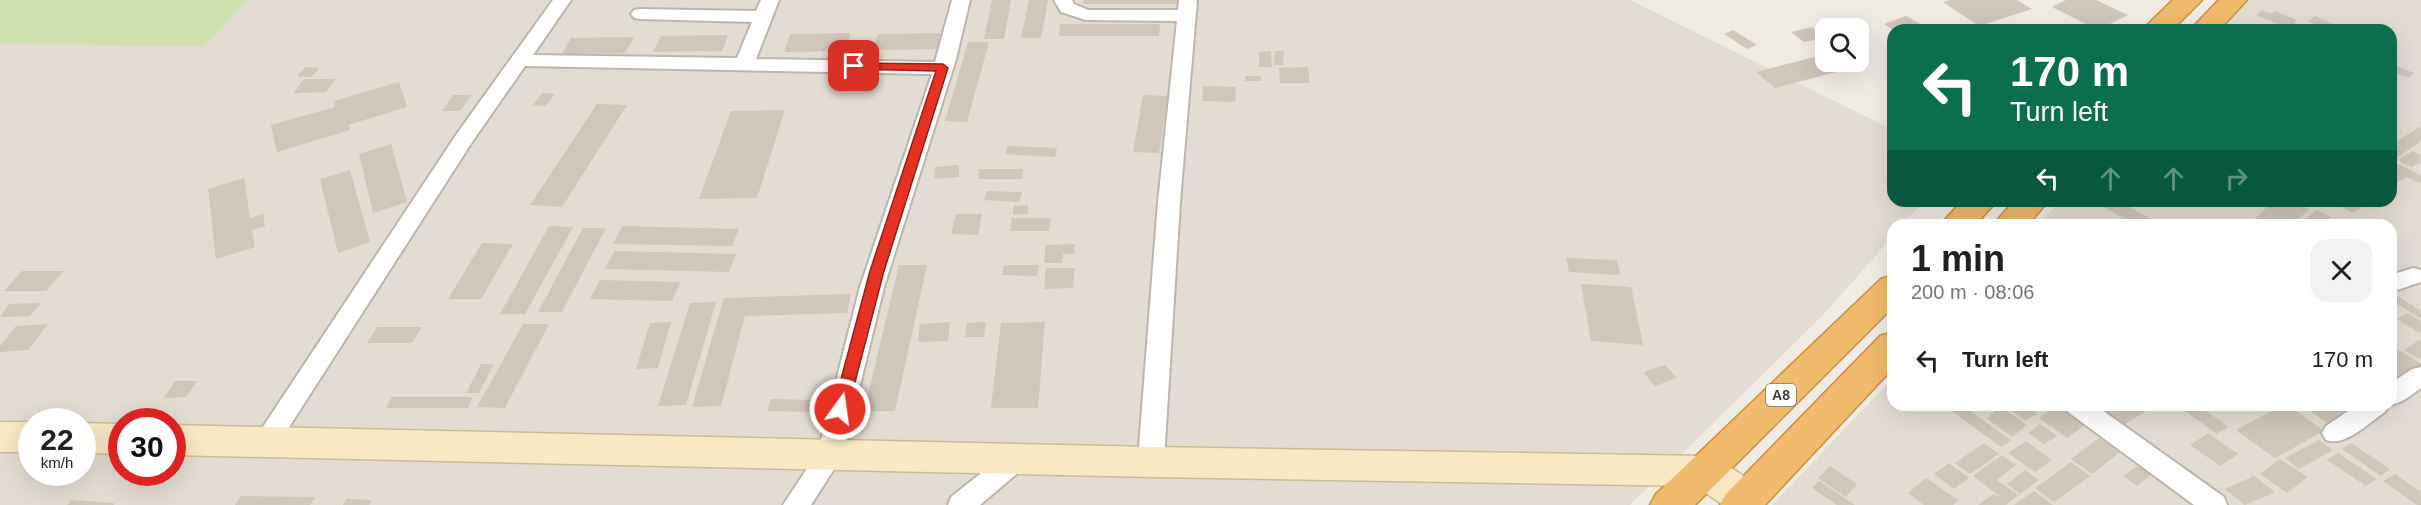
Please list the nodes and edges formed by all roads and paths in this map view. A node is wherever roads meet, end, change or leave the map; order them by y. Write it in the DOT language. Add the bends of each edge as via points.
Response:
graph roads {
  1 [pos="561,0"];
  2 [pos="961,0"];
  3 [pos="1063,0"];
  4 [pos="2189,0"];
  5 [pos="2234,0"];
  6 [pos="1188,8"];
  7 [pos="767,9"];
  8 [pos="640,14"];
  9 [pos="2163,24"];
  10 [pos="2210,24"];
  11 [pos="519,60"];
  12 [pos="744,64"];
  13 [pos="943,68"];
  14 [pos="1975,207"];
  15 [pos="2026,207"];
  16 [pos="1962,219"];
  17 [pos="2014,219"];
  18 [pos="1887,293"];
  19 [pos="1887,351"];
  20 [pos="2421,376"];
  21 [pos="2397,392"];
  22 [pos="2085,411"];
  23 [pos="2367,411"];
  24 [pos="2335,433"];
  25 [pos="0,437"];
  26 [pos="18,437"];
  27 [pos="186,440"];
  28 [pos="266,442"];
  29 [pos="830,455"];
  30 [pos="1018,458"];
  31 [pos="1150,460"];
  32 [pos="1702,471"];
  33 [pos="1743,502"];
  34 [pos="796,505"];
  35 [pos="961,505"];
  36 [pos="1670,505"];
  37 [pos="2214,505"];
  1 -- 11 [label="street"];
  2 -- 13 [label="street"];
  3 -- 6 [label="street" via="1067,8 1086,15"];
  4 -- 9 [label="highway"];
  5 -- 10 [label="highway"];
  6 -- 31 [label="street"];
  7 -- 8 [label="street"];
  7 -- 12 [label="street"];
  11 -- 12 [label="street"];
  11 -- 28 [label="street"];
  12 -- 13 [label="street"];
  13 -- 29 [label="street" via="872,287"];
  14 -- 16 [label="highway"];
  15 -- 17 [label="highway"];
  18 -- 32 [label="highway, A8"];
  19 -- 33 [label="highway"];
  20 -- 21 [label="street"];
  22 -- 37 [label="street"];
  23 -- 24 [label="street"];
  25 -- 26 [label="main road"];
  27 -- 28 [label="main road"];
  28 -- 29 [label="main road"];
  29 -- 30 [label="main road"];
  29 -- 34 [label="street"];
  30 -- 31 [label="main road"];
  30 -- 35 [label="street"];
  31 -- 32 [label="main road"];
  32 -- 33 [label="main road"];
  32 -- 36 [label="highway, A8"];
}
